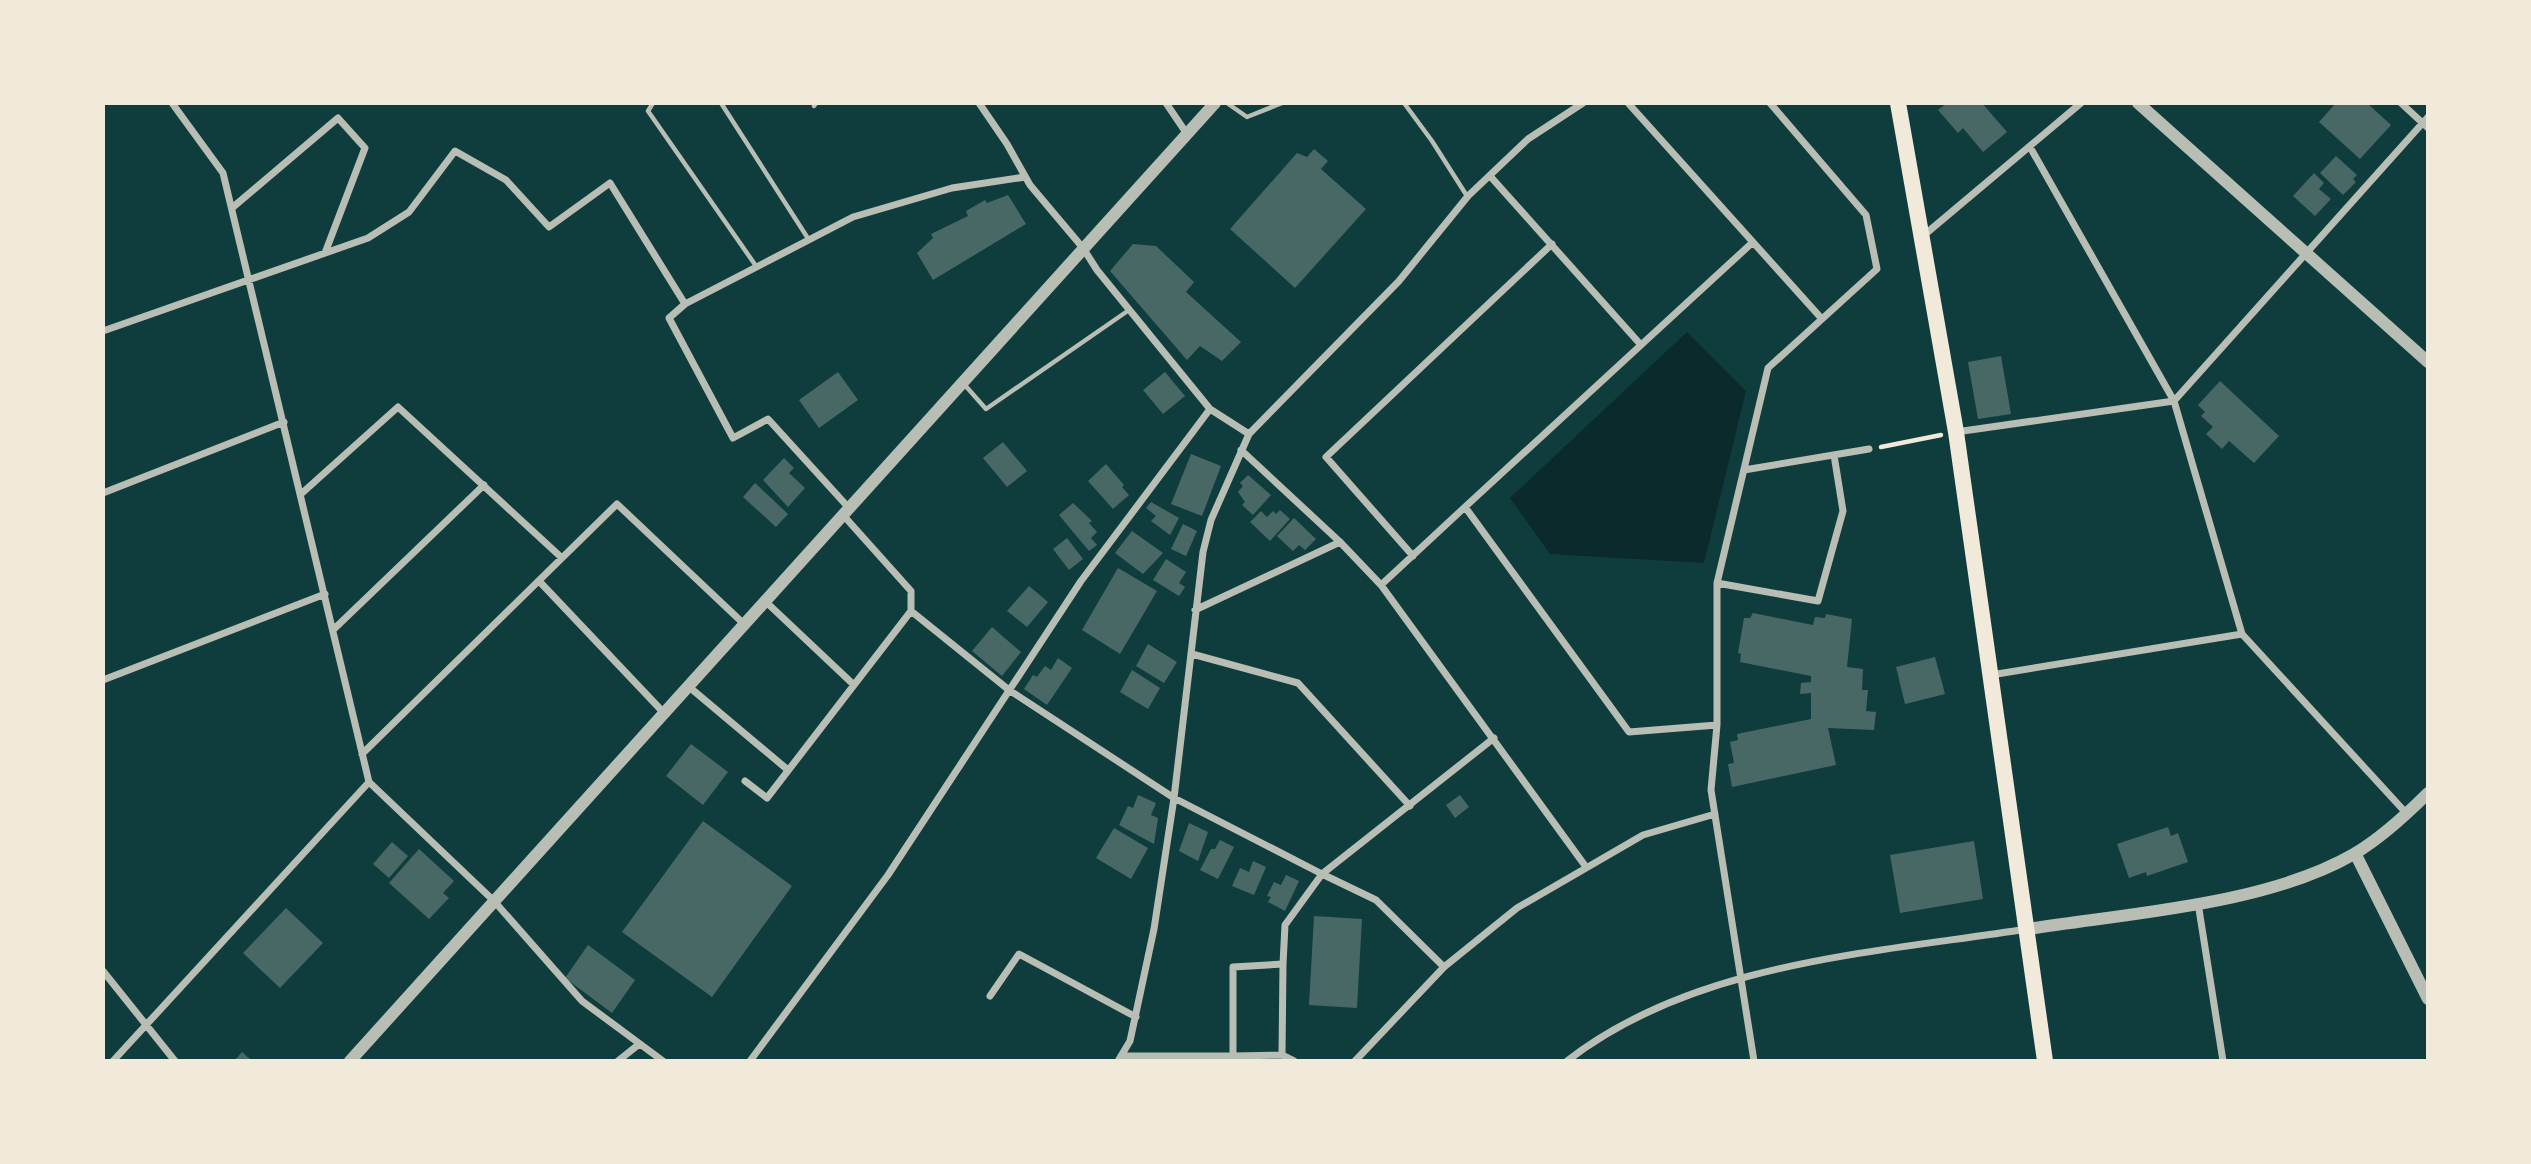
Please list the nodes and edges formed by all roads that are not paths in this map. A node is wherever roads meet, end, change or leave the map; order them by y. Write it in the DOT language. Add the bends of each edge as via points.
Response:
graph roads {
  1 [pos="172,103"];
  2 [pos="653,103"];
  3 [pos="721,103"];
  4 [pos="979,103"];
  5 [pos="1166,103"];
  6 [pos="1215,103"];
  7 [pos="1227,103"];
  8 [pos="1282,103"];
  9 [pos="1404,103"];
  10 [pos="1583,103"];
  11 [pos="1628,103"];
  12 [pos="1770,103"];
  13 [pos="1898,103"];
  14 [pos="2081,103"];
  15 [pos="2138,103"];
  16 [pos="2401,103"];
  17 [pos="2426,122"];
  18 [pos="1187,134"];
  19 [pos="2030,147"];
  20 [pos="1490,176"];
  21 [pos="1025,177"];
  22 [pos="1468,196"];
  23 [pos="232,208"];
  24 [pos="1922,236"];
  25 [pos="809,240"];
  26 [pos="1752,242"];
  27 [pos="1552,244"];
  28 [pos="1083,247"];
  29 [pos="2306,252"];
  30 [pos="325,253"];
  31 [pos="756,267"];
  32 [pos="250,279"];
  33 [pos="685,304"];
  34 [pos="1129,309"];
  35 [pos="1822,319"];
  36 [pos="103,331"];
  37 [pos="1641,345"];
  38 [pos="2428,362"];
  39 [pos="963,383"];
  40 [pos="2174,401"];
  41 [pos="1210,409"];
  42 [pos="284,422"];
  43 [pos="1956,432"];
  44 [pos="1249,434"];
  45 [pos="1869,449"];
  46 [pos="1241,450"];
  47 [pos="1834,455"];
  48 [pos="1744,470"];
  49 [pos="484,485"];
  50 [pos="103,493"];
  51 [pos="301,494"];
  52 [pos="1465,507"];
  53 [pos="846,512"];
  54 [pos="1340,542"];
  55 [pos="1413,556"];
  56 [pos="562,558"];
  57 [pos="539,581"];
  58 [pos="1717,583"];
  59 [pos="1381,585"];
  60 [pos="325,594"];
  61 [pos="765,601"];
  62 [pos="1195,610"];
  63 [pos="911,611"];
  64 [pos="744,624"];
  65 [pos="333,630"];
  66 [pos="2242,634"];
  67 [pos="1192,654"];
  68 [pos="1990,675"];
  69 [pos="103,680"];
  70 [pos="854,685"];
  71 [pos="688,686"];
  72 [pos="1009,690"];
  73 [pos="664,713"];
  74 [pos="1717,725"];
  75 [pos="1494,738"];
  76 [pos="362,754"];
  77 [pos="788,770"];
  78 [pos="745,781"];
  79 [pos="369,782"];
  80 [pos="2428,793"];
  81 [pos="1174,798"];
  82 [pos="1410,807"];
  83 [pos="1715,814"];
  84 [pos="2407,814"];
  85 [pos="2355,853"];
  86 [pos="1586,867"];
  87 [pos="1322,874"];
  88 [pos="494,901"];
  89 [pos="2198,902"];
  90 [pos="2028,929"];
  91 [pos="1283,964"];
  92 [pos="1444,967"];
  93 [pos="103,971"];
  94 [pos="1740,976"];
  95 [pos="990,996"];
  96 [pos="2428,999"];
  97 [pos="1136,1017"];
  98 [pos="146,1025"];
  99 [pos="638,1045"];
  100 [pos="1282,1055"];
  101 [pos="1233,1056"];
  102 [pos="1119,1059"];
  103 [pos="113,1061"];
  104 [pos="175,1061"];
  105 [pos="350,1061"];
  106 [pos="618,1061"];
  107 [pos="663,1061"];
  108 [pos="750,1061"];
  109 [pos="1294,1061"];
  110 [pos="1355,1061"];
  111 [pos="1567,1061"];
  112 [pos="1754,1061"];
  113 [pos="2045,1061"];
  114 [pos="2223,1061"];
  1 -- 23 [label="street" via="223,173"];
  2 -- 31 [label="lane" via="648,111"];
  3 -- 25 [label="lane"];
  4 -- 21 [label="street"];
  5 -- 18 [label="street"];
  6 -- 18 [label="street"];
  7 -- 8 [label="lane" via="1247,117"];
  9 -- 22 [label="lane"];
  10 -- 20 [label="street" via="1528,139"];
  11 -- 26 [label="street"];
  12 -- 35 [label="street" via="1861,208 1870,225 1877,269"];
  13 -- 24 [label="highway"];
  14 -- 19 [label="street"];
  15 -- 29 [label="street"];
  16 -- 17 [label="street"];
  17 -- 29 [label="street"];
  18 -- 28 [label="street"];
  19 -- 24 [label="street"];
  19 -- 40 [label="street"];
  20 -- 22 [label="street"];
  20 -- 27 [label="street"];
  21 -- 25 [label="street" via="952,188 853,216"];
  21 -- 28 [label="street"];
  22 -- 44 [label="street" via="1399,281"];
  23 -- 30 [label="street" via="338,118 365,148"];
  23 -- 32 [label="street"];
  24 -- 43 [label="highway"];
  25 -- 31 [label="street"];
  26 -- 35 [label="street"];
  26 -- 37 [label="street"];
  27 -- 37 [label="street"];
  27 -- 55 [label="street" via="1326,457"];
  28 -- 34 [label="street"];
  28 -- 39 [label="street"];
  29 -- 38 [label="street"];
  29 -- 40 [label="street"];
  30 -- 32 [label="street"];
  30 -- 33 [label="street" via="368,238 409,212 455,151 506,180 549,227 610,183"];
  31 -- 33 [label="street"];
  32 -- 36 [label="street"];
  32 -- 42 [label="street"];
  33 -- 53 [label="street" via="669,318 733,438 768,418"];
  34 -- 39 [label="lane" via="986,409"];
  34 -- 41 [label="street"];
  35 -- 48 [label="street" via="1769,368"];
  37 -- 52 [label="street"];
  39 -- 53 [label="street"];
  40 -- 43 [label="street"];
  40 -- 66 [label="street"];
  41 -- 44 [label="street"];
  41 -- 72 [label="street" via="1089,570"];
  42 -- 50 [label="street"];
  42 -- 51 [label="street"];
  43 -- 68 [label="highway"];
  44 -- 46 [label="street"];
  45 -- 47 [label="street"];
  46 -- 54 [label="street"];
  46 -- 62 [label="street" via="1206,537"];
  47 -- 48 [label="street"];
  47 -- 58 [label="street" via="1843,511 1818,601"];
  48 -- 58 [label="street"];
  49 -- 51 [label="street" via="398,407"];
  49 -- 56 [label="street"];
  49 -- 65 [label="street"];
  51 -- 60 [label="street"];
  52 -- 55 [label="street"];
  52 -- 74 [label="street" via="1629,732"];
  53 -- 61 [label="street"];
  53 -- 63 [label="street" via="911,591"];
  54 -- 59 [label="street"];
  54 -- 62 [label="street"];
  55 -- 59 [label="street"];
  56 -- 57 [label="street"];
  56 -- 64 [label="street" via="617,504"];
  57 -- 73 [label="street"];
  57 -- 76 [label="street"];
  58 -- 74 [label="street"];
  59 -- 75 [label="street"];
  60 -- 65 [label="street"];
  60 -- 69 [label="street"];
  61 -- 64 [label="street"];
  61 -- 70 [label="street"];
  62 -- 67 [label="street"];
  63 -- 70 [label="street"];
  63 -- 72 [label="street"];
  64 -- 71 [label="street"];
  65 -- 76 [label="street"];
  66 -- 68 [label="street"];
  66 -- 84 [label="street"];
  67 -- 81 [label="street"];
  67 -- 82 [label="street" via="1298,683"];
  68 -- 90 [label="highway"];
  70 -- 77 [label="street"];
  71 -- 73 [label="street"];
  71 -- 77 [label="street"];
  72 -- 81 [label="street"];
  72 -- 108 [label="street" via="888,875"];
  73 -- 88 [label="street"];
  74 -- 83 [label="street" via="1711,790"];
  75 -- 82 [label="street"];
  75 -- 86 [label="street"];
  76 -- 79 [label="street"];
  77 -- 78 [label="street" via="767,798"];
  79 -- 88 [label="street"];
  79 -- 98 [label="street"];
  80 -- 84 [label="street"];
  81 -- 87 [label="street"];
  81 -- 97 [label="street"];
  82 -- 87 [label="street"];
  83 -- 86 [label="street" via="1643,835"];
  83 -- 94 [label="street"];
  84 -- 85 [label="street"];
  85 -- 89 [label="street" via="2280,885"];
  85 -- 96 [label="street"];
  86 -- 92 [label="street" via="1517,908"];
  87 -- 91 [label="street" via="1285,925"];
  87 -- 92 [label="street" via="1376,900"];
  88 -- 99 [label="street" via="582,1001"];
  88 -- 105 [label="street"];
  89 -- 90 [label="street"];
  89 -- 114 [label="street"];
  90 -- 94 [label="street"];
  90 -- 113 [label="highway"];
  91 -- 100 [label="street"];
  91 -- 101 [label="street" via="1233,967"];
  92 -- 110 [label="street"];
  93 -- 98 [label="street"];
  94 -- 111 [label="street" via="1654,1008"];
  94 -- 112 [label="street"];
  95 -- 97 [label="street" via="1019,954"];
  97 -- 102 [label="street"];
  98 -- 103 [label="street"];
  98 -- 104 [label="street"];
  99 -- 106 [label="street"];
  99 -- 107 [label="street"];
  100 -- 101 [label="street"];
  100 -- 109 [label="street"];
  101 -- 102 [label="street"];
}
